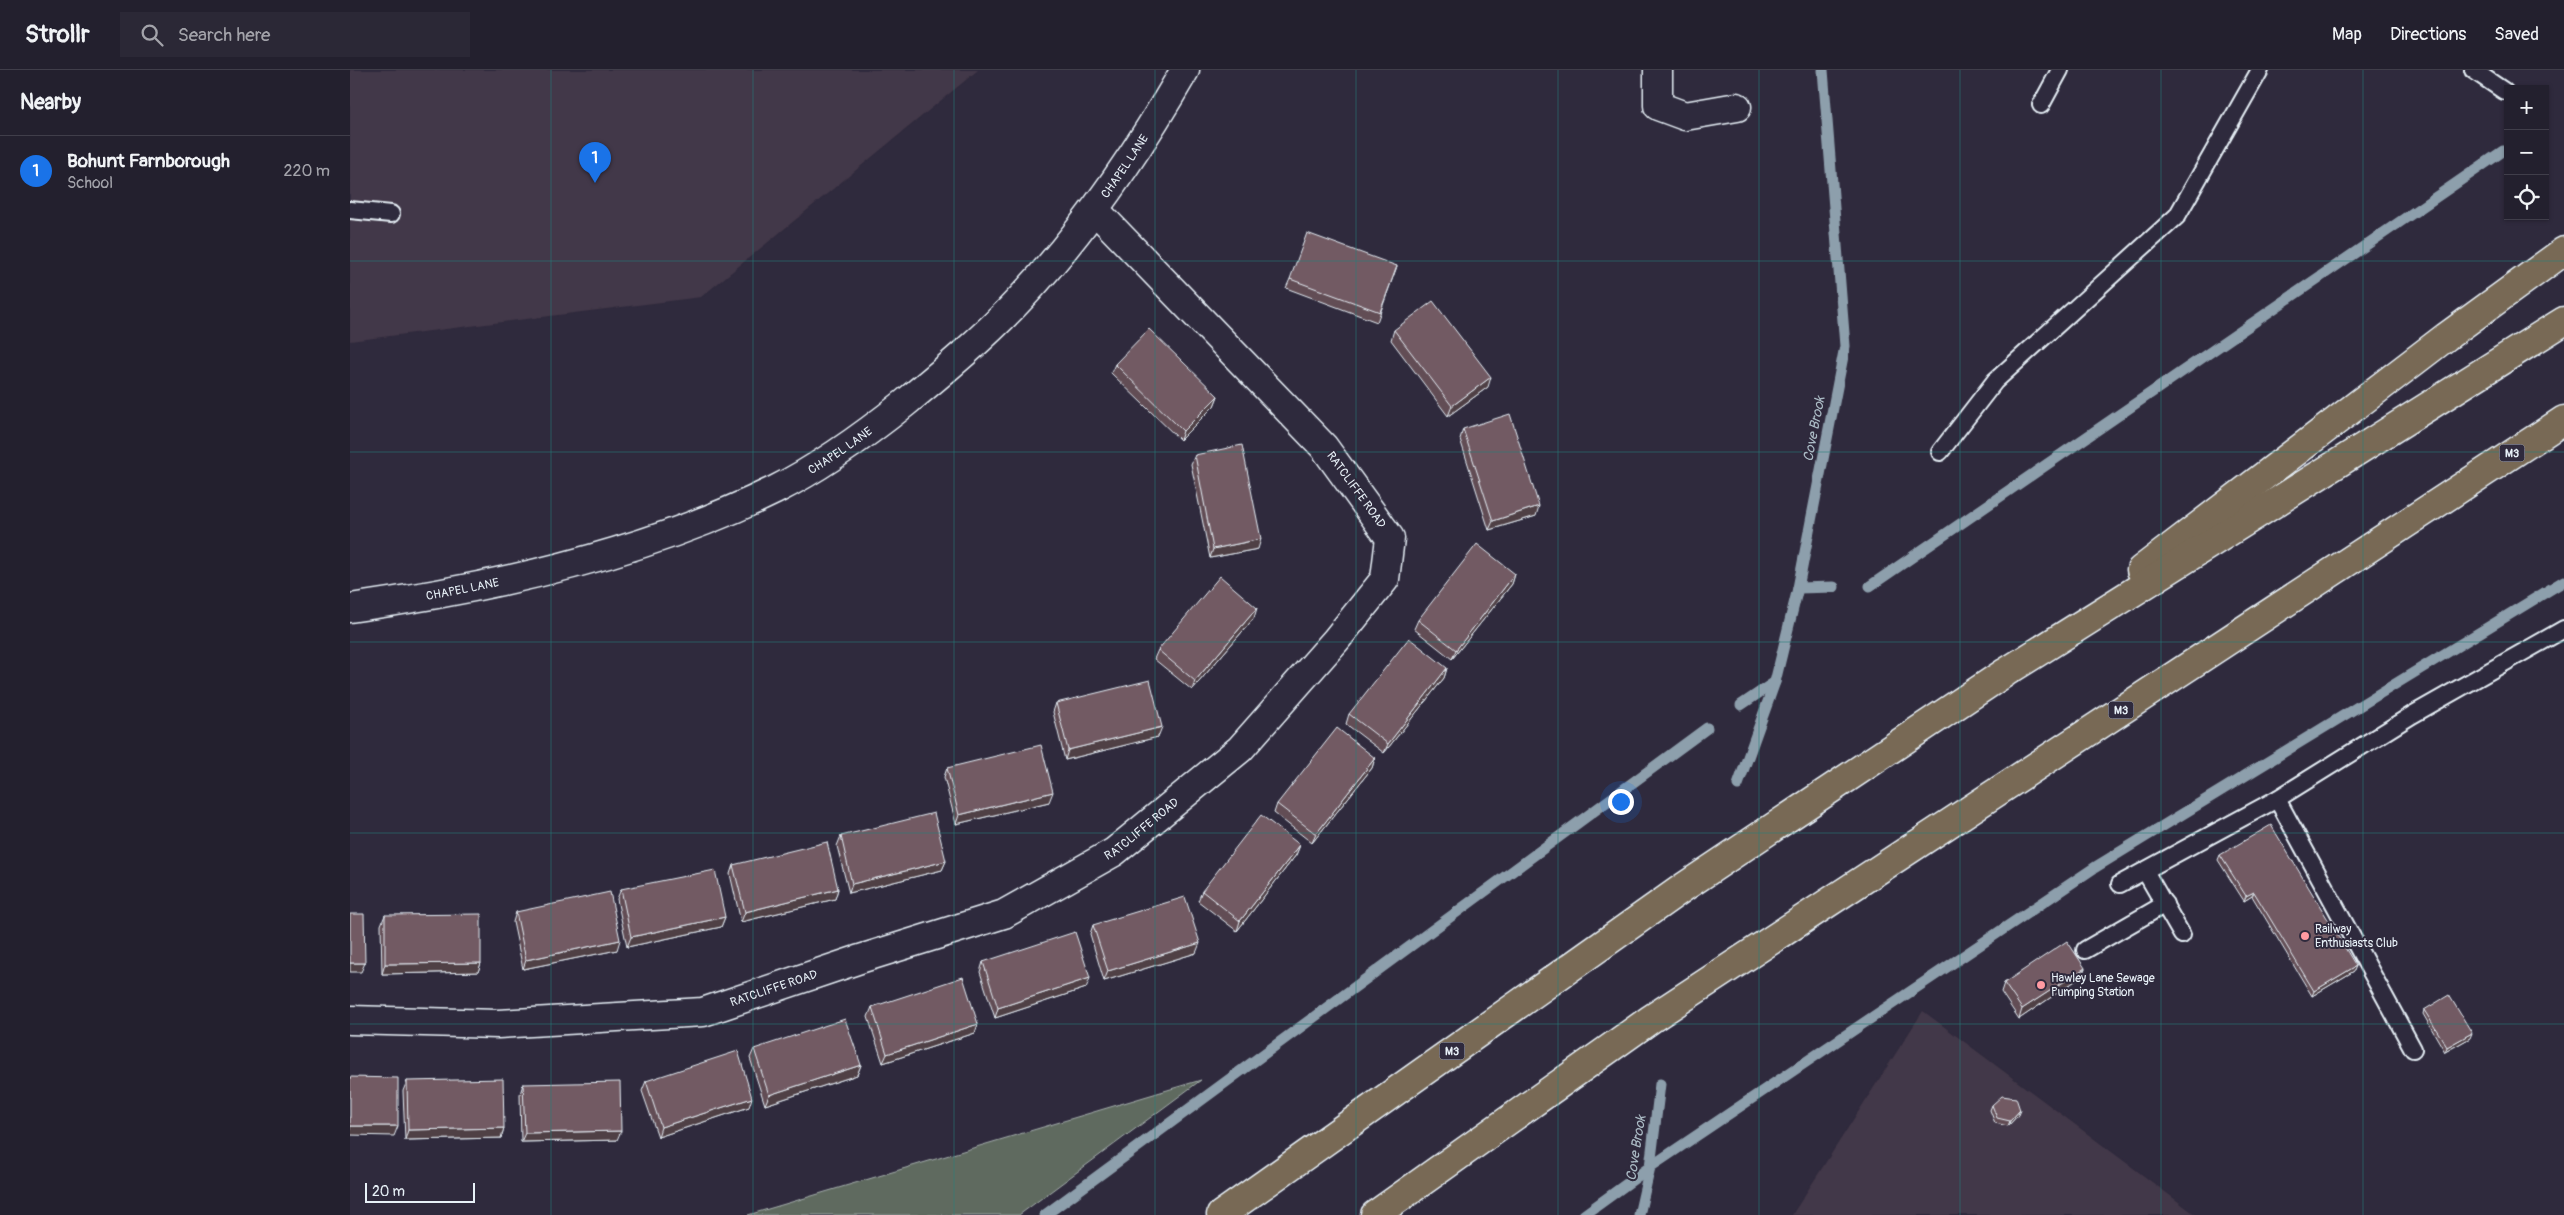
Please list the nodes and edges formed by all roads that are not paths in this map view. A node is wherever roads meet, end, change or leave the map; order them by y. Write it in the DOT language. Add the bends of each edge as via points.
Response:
graph roads {
  1 [pos="1185,70"];
  2 [pos="1658,70"];
  3 [pos="2060,70"];
  4 [pos="2260,70"];
  5 [pos="2473,70"];
  6 [pos="2504,92"];
  7 [pos="2041,105"];
  8 [pos="1737,107"];
  9 [pos="350,210"];
  10 [pos="1095,210"];
  11 [pos="391,214"];
  12 [pos="2564,251"];
  13 [pos="2564,321"];
  14 [pos="2564,420"];
  15 [pos="2564,434"];
  16 [pos="1940,452"];
  17 [pos="2460,487"];
  18 [pos="350,608"];
  19 [pos="2564,629"];
  20 [pos="2006,672"];
  21 [pos="2277,799"];
  22 [pos="2145,871"];
  23 [pos="2120,884"];
  24 [pos="2165,904"];
  25 [pos="2182,935"];
  26 [pos="2085,950"];
  27 [pos="350,1020"];
  28 [pos="2413,1049"];
  29 [pos="1221,1215"];
  30 [pos="1375,1215"];
  1 -- 10 [label="street, CHAPEL LANE"];
  2 -- 8 [label="street" via="1658,106 1685,116"];
  3 -- 7 [label="lane"];
  4 -- 16 [label="lane" via="2177,216 1995,381"];
  5 -- 6 [label="lane"];
  9 -- 11 [label="lane"];
  10 -- 18 [label="street, CHAPEL LANE" via="1021,299 948,368 864,435 777,489 702,522 616,551 519,577"];
  10 -- 27 [label="street, RATCLIFFE ROAD" via="1324,447 1390,538 1385,579 1240,749 1114,852 1004,914 703,1012 498,1024"];
  12 -- 20 [label="highway, M3"];
  13 -- 20 [label="highway, M3"];
  14 -- 17 [label="highway, M3"];
  15 -- 17 [label="highway, M3"];
  17 -- 30 [label="highway, M3" via="1651,1019"];
  19 -- 21 [label="lane" via="2412,715"];
  20 -- 29 [label="highway, M3" via="1684,887"];
  21 -- 22 [label="lane"];
  21 -- 28 [label="lane"];
  22 -- 23 [label="lane"];
  22 -- 24 [label="lane"];
  24 -- 25 [label="lane"];
  24 -- 26 [label="lane"];
}
